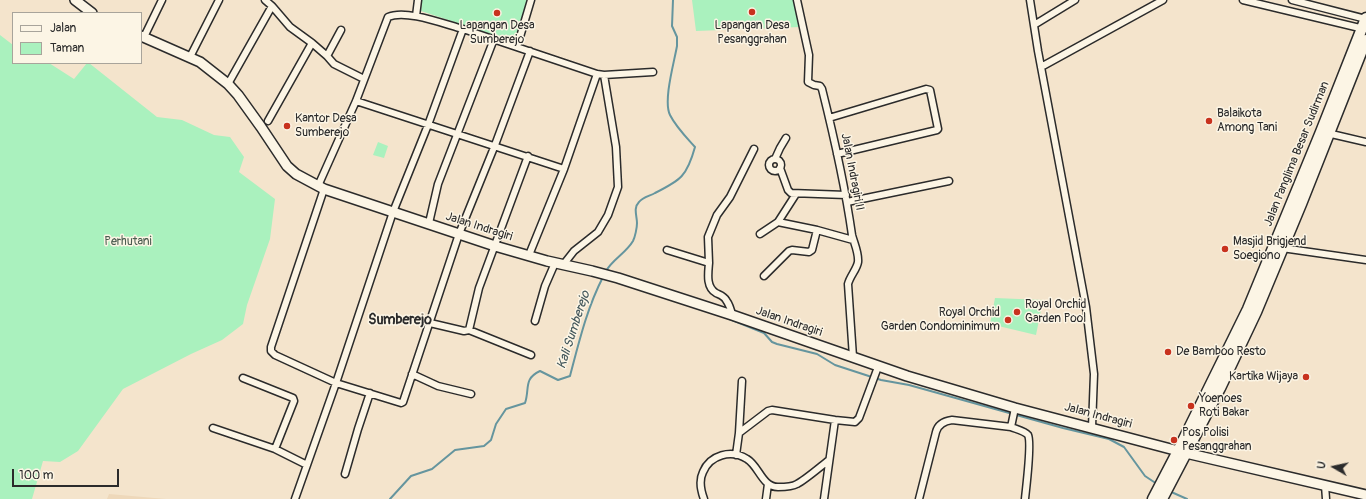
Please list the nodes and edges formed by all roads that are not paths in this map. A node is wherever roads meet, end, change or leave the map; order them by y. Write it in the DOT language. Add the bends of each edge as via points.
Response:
graph roads {
  1 [pos="75,0"];
  2 [pos="162,0"];
  3 [pos="219,0"];
  4 [pos="265,0"];
  5 [pos="418,0"];
  6 [pos="531,0"];
  7 [pos="797,0"];
  8 [pos="1030,0"];
  9 [pos="1075,0"];
  10 [pos="1164,0"];
  11 [pos="1246,0"];
  12 [pos="1292,0"];
  13 [pos="1258,2"];
  14 [pos="272,6"];
  15 [pos="91,12"];
  16 [pos="416,16"];
  17 [pos="1365,22"];
  18 [pos="1034,25"];
  19 [pos="341,30"];
  20 [pos="463,30"];
  21 [pos="143,36"];
  22 [pos="494,39"];
  23 [pos="1366,40"];
  24 [pos="312,43"];
  25 [pos="517,47"];
  26 [pos="530,51"];
  27 [pos="327,56"];
  28 [pos="190,57"];
  29 [pos="1041,67"];
  30 [pos="653,72"];
  31 [pos="600,74"];
  32 [pos="364,79"];
  33 [pos="228,84"];
  34 [pos="356,101"];
  35 [pos="829,118"];
  36 [pos="268,121"];
  37 [pos="428,125"];
  38 [pos="1325,133"];
  39 [pos="457,134"];
  40 [pos="786,138"];
  41 [pos="1366,142"];
  42 [pos="495,145"];
  43 [pos="754,149"];
  44 [pos="838,154"];
  45 [pos="528,156"];
  46 [pos="775,159"];
  47 [pos="1314,161"];
  48 [pos="780,168"];
  49 [pos="564,169"];
  50 [pos="949,181"];
  51 [pos="321,188"];
  52 [pos="796,194"];
  53 [pos="846,196"];
  54 [pos="847,202"];
  55 [pos="393,212"];
  56 [pos="778,222"];
  57 [pos="429,223"];
  58 [pos="817,230"];
  59 [pos="459,234"];
  60 [pos="760,234"];
  61 [pos="853,240"];
  62 [pos="495,246"];
  63 [pos="1282,248"];
  64 [pos="667,250"];
  65 [pos="529,255"];
  66 [pos="1366,260"];
  67 [pos="709,263"];
  68 [pos="559,264"];
  69 [pos="764,276"];
  70 [pos="732,315"];
  71 [pos="535,321"];
  72 [pos="430,323"];
  73 [pos="469,330"];
  74 [pos="532,355"];
  75 [pos="853,358"];
  76 [pos="876,370"];
  77 [pos="412,374"];
  78 [pos="244,378"];
  79 [pos="742,381"];
  80 [pos="336,383"];
  81 [pos="370,394"];
  82 [pos="471,394"];
  83 [pos="1015,410"];
  84 [pos="835,420"];
  85 [pos="1011,427"];
  86 [pos="1092,427"];
  87 [pos="213,428"];
  88 [pos="739,433"];
  89 [pos="275,449"];
  90 [pos="1182,452"];
  91 [pos="736,454"];
  92 [pos="829,460"];
  93 [pos="307,465"];
  94 [pos="344,474"];
  95 [pos="768,484"];
  96 [pos="1325,486"];
  97 [pos="1163,489"];
  98 [pos="1366,495"];
  99 [pos="296,499"];
  100 [pos="704,499"];
  101 [pos="766,499"];
  102 [pos="824,499"];
  103 [pos="919,499"];
  104 [pos="1025,499"];
  105 [pos="1153,499"];
  106 [pos="1326,499"];
  1 -- 15 [label="street"];
  2 -- 21 [label="street"];
  3 -- 28 [label="street"];
  4 -- 14 [label="street"];
  5 -- 16 [label="street"];
  6 -- 25 [label="street"];
  7 -- 35 [label="street, Jalan Indragiri II" via="809,55 808,82 821,87"];
  8 -- 18 [label="street"];
  9 -- 18 [label="street"];
  10 -- 29 [label="street"];
  11 -- 13 [label="street"];
  12 -- 17 [label="street"];
  13 -- 17 [label="street"];
  14 -- 24 [label="street" via="290,27"];
  14 -- 33 [label="street"];
  16 -- 20 [label="street"];
  16 -- 32 [label="street" via="388,17"];
  17 -- 38 [label="main road, Jalan Panglima Besar Sudirman"];
  18 -- 29 [label="street"];
  19 -- 27 [label="street"];
  20 -- 22 [label="street"];
  20 -- 37 [label="street"];
  21 -- 28 [label="street, Jalan Indragiri"];
  22 -- 25 [label="street"];
  22 -- 39 [label="street"];
  23 -- 38 [label="main road, Jalan Panglima Besar Sudirman"];
  24 -- 27 [label="street"];
  24 -- 36 [label="street"];
  25 -- 26 [label="street"];
  26 -- 31 [label="street"];
  26 -- 42 [label="street"];
  27 -- 32 [label="street" via="334,64"];
  28 -- 33 [label="street, Jalan Indragiri" via="208,67"];
  29 -- 86 [label="street" via="1086,307 1094,374"];
  30 -- 31 [label="street"];
  31 -- 49 [label="street"];
  31 -- 68 [label="street" via="616,147 618,186 598,232"];
  32 -- 34 [label="street"];
  33 -- 51 [label="street, Jalan Indragiri" via="287,166"];
  34 -- 37 [label="street"];
  34 -- 51 [label="street"];
  35 -- 44 [label="street, Jalan Indragiri II"];
  35 -- 44 [label="street" via="926,89 930,90 937,130"];
  37 -- 39 [label="street"];
  37 -- 55 [label="street"];
  38 -- 41 [label="street"];
  38 -- 47 [label="main road, Jalan Panglima Besar Sudirman"];
  39 -- 42 [label="street"];
  39 -- 57 [label="street" via="438,184"];
  40 -- 46 [label="street"];
  42 -- 45 [label="street"];
  42 -- 59 [label="street"];
  43 -- 67 [label="street" via="711,230 708,240"];
  44 -- 53 [label="street, Jalan Indragiri II"];
  45 -- 49 [label="street"];
  45 -- 62 [label="street"];
  46 -- 48 [label="street" via="780,162"];
  46 -- 48 [label="street" via="770,161 769,169 777,171"];
  47 -- 63 [label="main road, Jalan Panglima Besar Sudirman"];
  47 -- 90 [label="main road, Jalan Panglima Besar Sudirman"];
  48 -- 52 [label="street" via="788,190"];
  49 -- 65 [label="street"];
  50 -- 54 [label="street"];
  51 -- 55 [label="street, Jalan Indragiri"];
  51 -- 80 [label="street" via="271,351 275,356"];
  52 -- 53 [label="street"];
  52 -- 56 [label="street"];
  53 -- 54 [label="street, Jalan Indragiri II"];
  54 -- 61 [label="street, Jalan Indragiri II"];
  55 -- 57 [label="street, Jalan Indragiri"];
  55 -- 80 [label="street"];
  56 -- 58 [label="street"];
  56 -- 60 [label="street"];
  57 -- 59 [label="street, Jalan Indragiri"];
  58 -- 61 [label="street"];
  58 -- 69 [label="street" via="811,252 789,251"];
  59 -- 62 [label="street, Jalan Indragiri"];
  59 -- 72 [label="street"];
  61 -- 75 [label="street, Jalan Indragiri II" via="858,261 849,280 848,289"];
  62 -- 65 [label="street, Jalan Indragiri"];
  62 -- 73 [label="street" via="479,288"];
  63 -- 66 [label="street"];
  63 -- 90 [label="main road, Jalan Panglima Besar Sudirman" via="1220,388"];
  64 -- 67 [label="street"];
  65 -- 68 [label="street, Jalan Indragiri"];
  67 -- 70 [label="street" via="708,280 711,289 727,301"];
  68 -- 70 [label="street, Jalan Indragiri" via="618,278"];
  68 -- 71 [label="street" via="545,286"];
  70 -- 75 [label="street, Jalan Indragiri"];
  72 -- 73 [label="street"];
  72 -- 77 [label="street"];
  73 -- 74 [label="street"];
  75 -- 76 [label="street, Jalan Indragiri"];
  76 -- 83 [label="street, Jalan Indragiri"];
  76 -- 84 [label="street" via="857,421"];
  77 -- 81 [label="street" via="401,403"];
  77 -- 82 [label="street" via="438,386"];
  78 -- 89 [label="street" via="293,398"];
  79 -- 88 [label="street"];
  80 -- 81 [label="street"];
  80 -- 93 [label="street"];
  81 -- 94 [label="street"];
  83 -- 85 [label="street"];
  83 -- 86 [label="street, Jalan Indragiri"];
  84 -- 88 [label="street" via="772,410"];
  84 -- 92 [label="street"];
  85 -- 103 [label="street" via="952,420 939,425"];
  85 -- 104 [label="street" via="1029,437"];
  86 -- 90 [label="street, Jalan Indragiri"];
  87 -- 89 [label="street"];
  88 -- 91 [label="street"];
  89 -- 93 [label="street"];
  90 -- 96 [label="street, Jalan Indragiri"];
  90 -- 97 [label="main road"];
  91 -- 95 [label="street" via="750,461"];
  91 -- 100 [label="street" via="720,455 705,466 700,482"];
  92 -- 95 [label="street" via="796,485 777,487"];
  92 -- 102 [label="street"];
  93 -- 99 [label="street"];
  95 -- 101 [label="street"];
  96 -- 98 [label="street, Jalan Indragiri"];
  96 -- 106 [label="street"];
  97 -- 105 [label="main road"];
}
